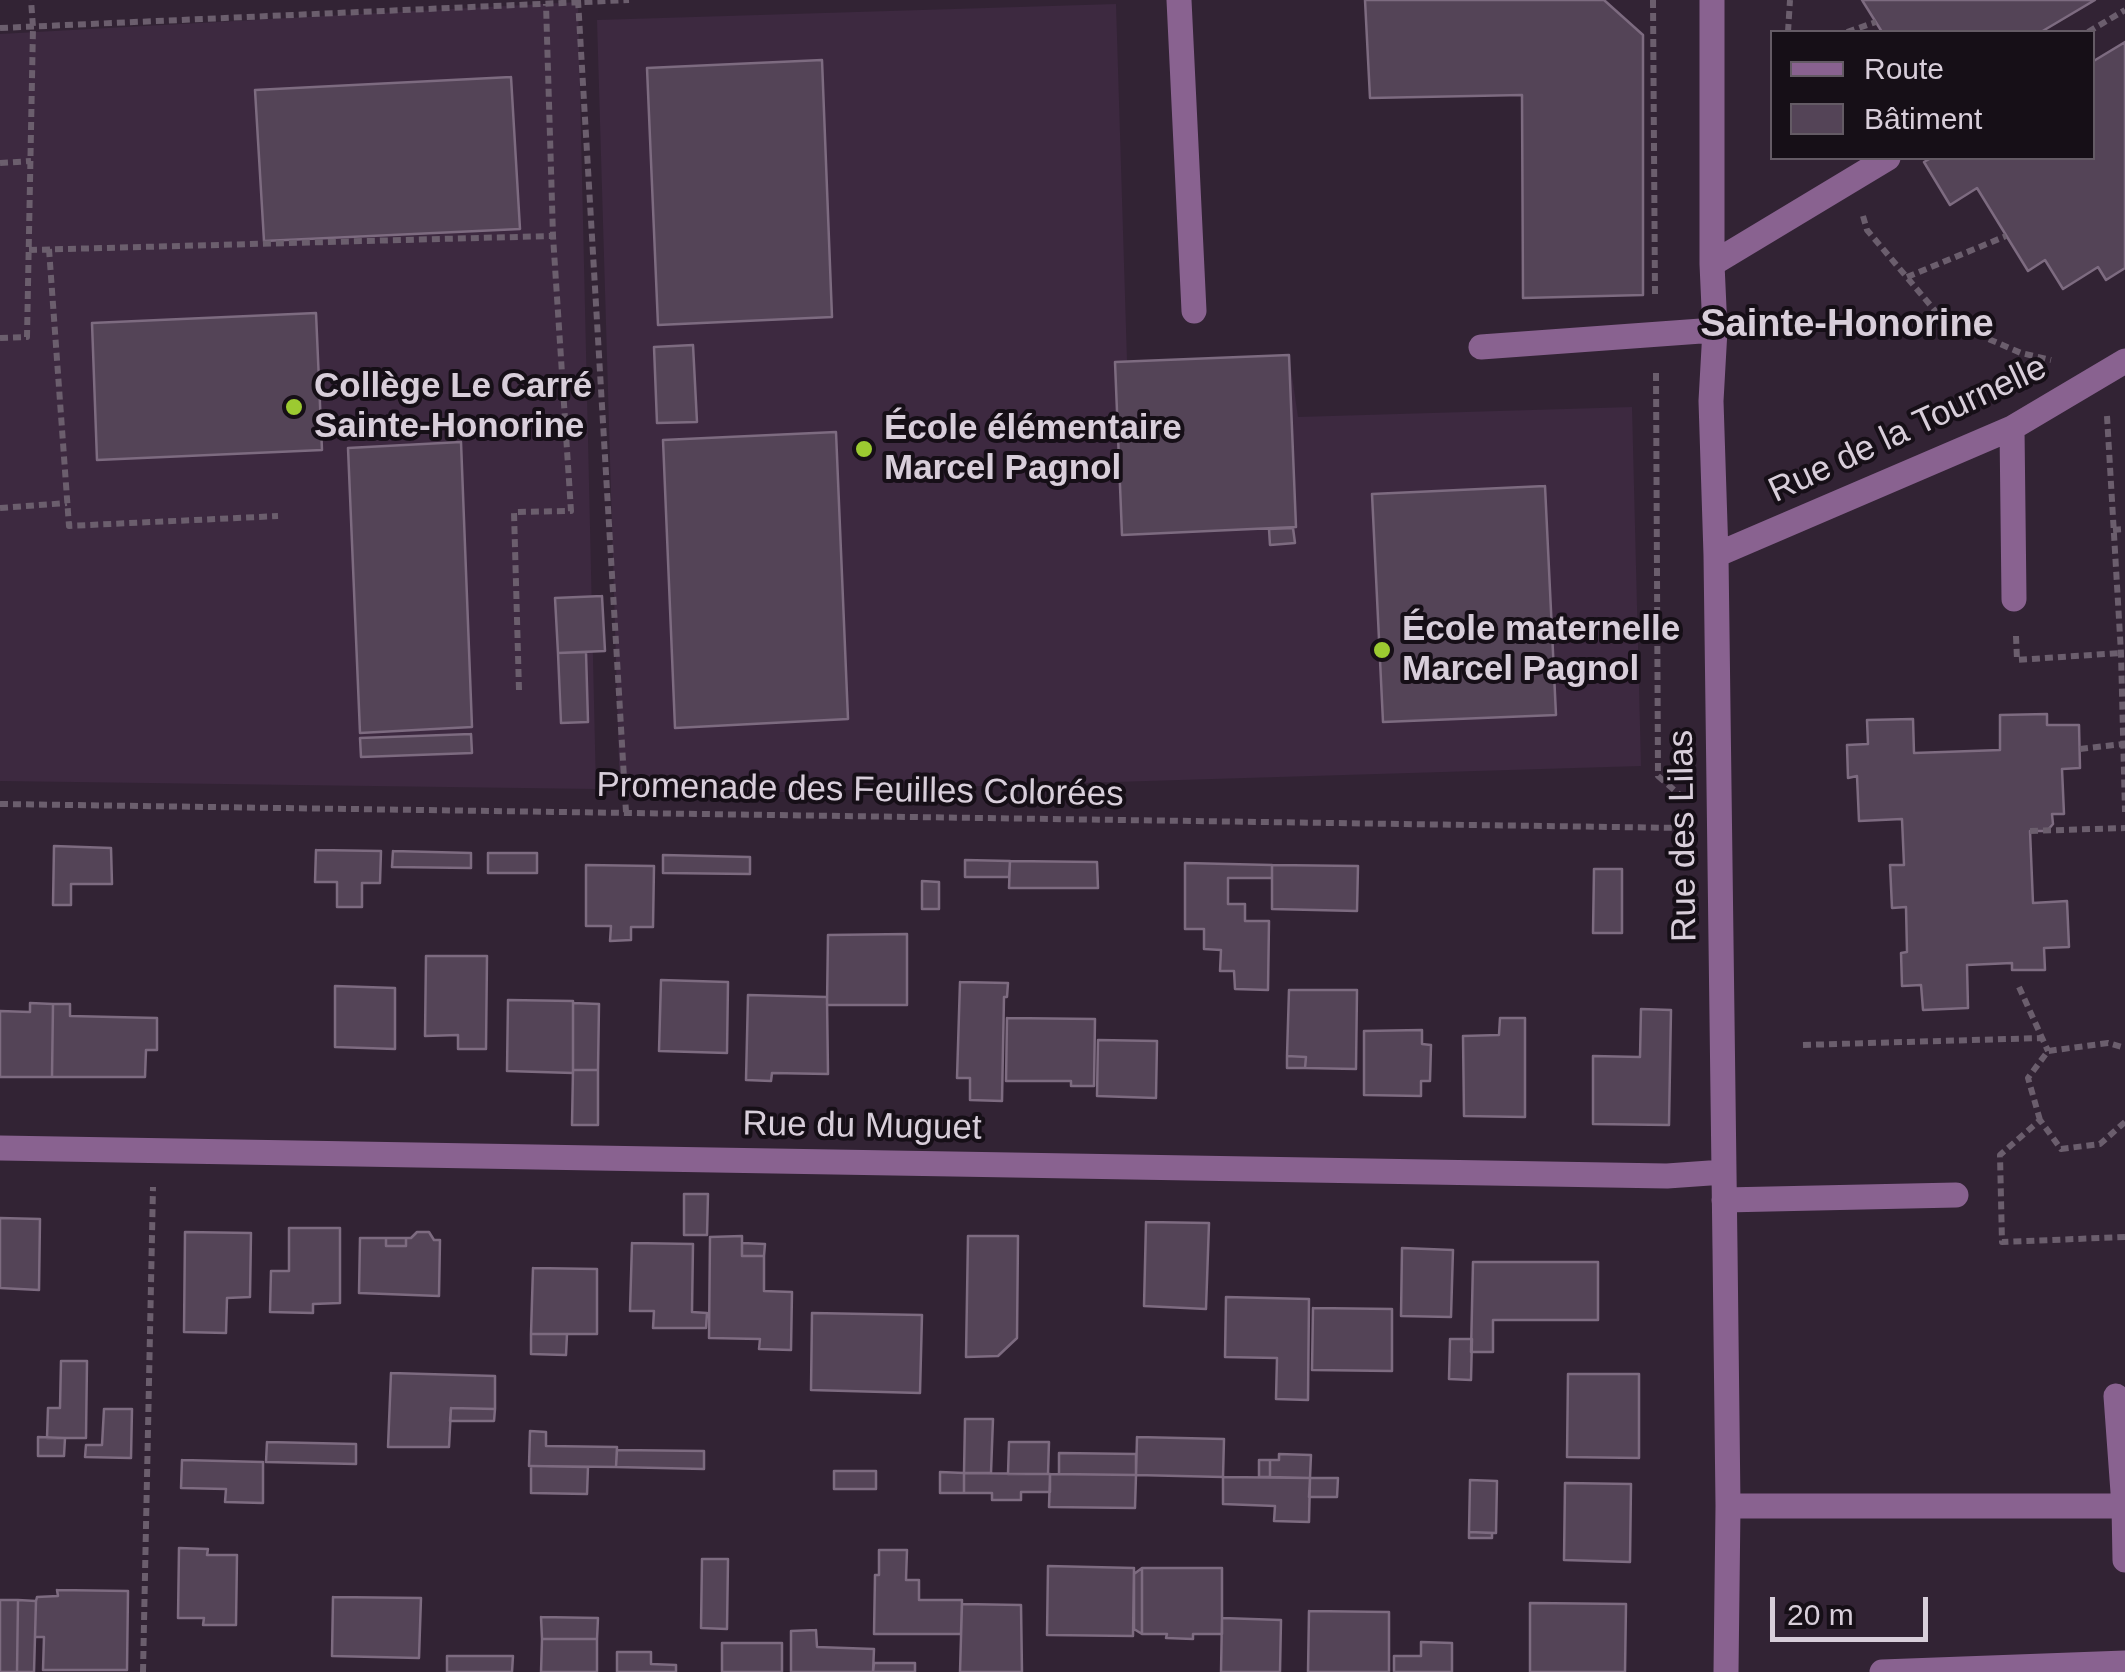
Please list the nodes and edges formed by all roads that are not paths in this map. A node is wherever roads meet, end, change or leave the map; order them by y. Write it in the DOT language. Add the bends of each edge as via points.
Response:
graph roads {
  1 [pos="1180,0"];
  2 [pos="1712,0"];
  3 [pos="1885,160"];
  4 [pos="1712,264"];
  5 [pos="1194,311"];
  6 [pos="1715,330"];
  7 [pos="1481,348"];
  8 [pos="2114,367"];
  9 [pos="2012,428"];
  10 [pos="1716,556"];
  11 [pos="2014,599"];
  12 [pos="0,1148"];
  13 [pos="1724,1172"];
  14 [pos="1956,1195"];
  15 [pos="1724,1200"];
  16 [pos="2116,1396"];
  17 [pos="1728,1506"];
  18 [pos="2124,1506"];
  19 [pos="2125,1560"];
  20 [pos="2125,1663"];
  21 [pos="1726,1672"];
  22 [pos="1882,1672"];
  1 -- 5 [label="street"];
  2 -- 4 [label="street, Rue des Lilas"];
  3 -- 4 [label="street"];
  4 -- 6 [label="street, Rue des Lilas"];
  6 -- 7 [label="street"];
  6 -- 10 [label="street, Rue des Lilas" via="1710,400"];
  8 -- 9 [label="street, Rue de la Tournelle"];
  9 -- 10 [label="street, Rue de la Tournelle"];
  9 -- 11 [label="street"];
  10 -- 13 [label="street, Rue des Lilas"];
  12 -- 13 [label="street, Rue du Muguet" via="1647,1176"];
  13 -- 15 [label="street, Rue des Lilas"];
  14 -- 15 [label="street"];
  15 -- 17 [label="street, Rue des Lilas"];
  16 -- 18 [label="street"];
  17 -- 18 [label="street"];
  17 -- 21 [label="street, Rue des Lilas"];
  18 -- 19 [label="street"];
  20 -- 22 [label="street"];
}
